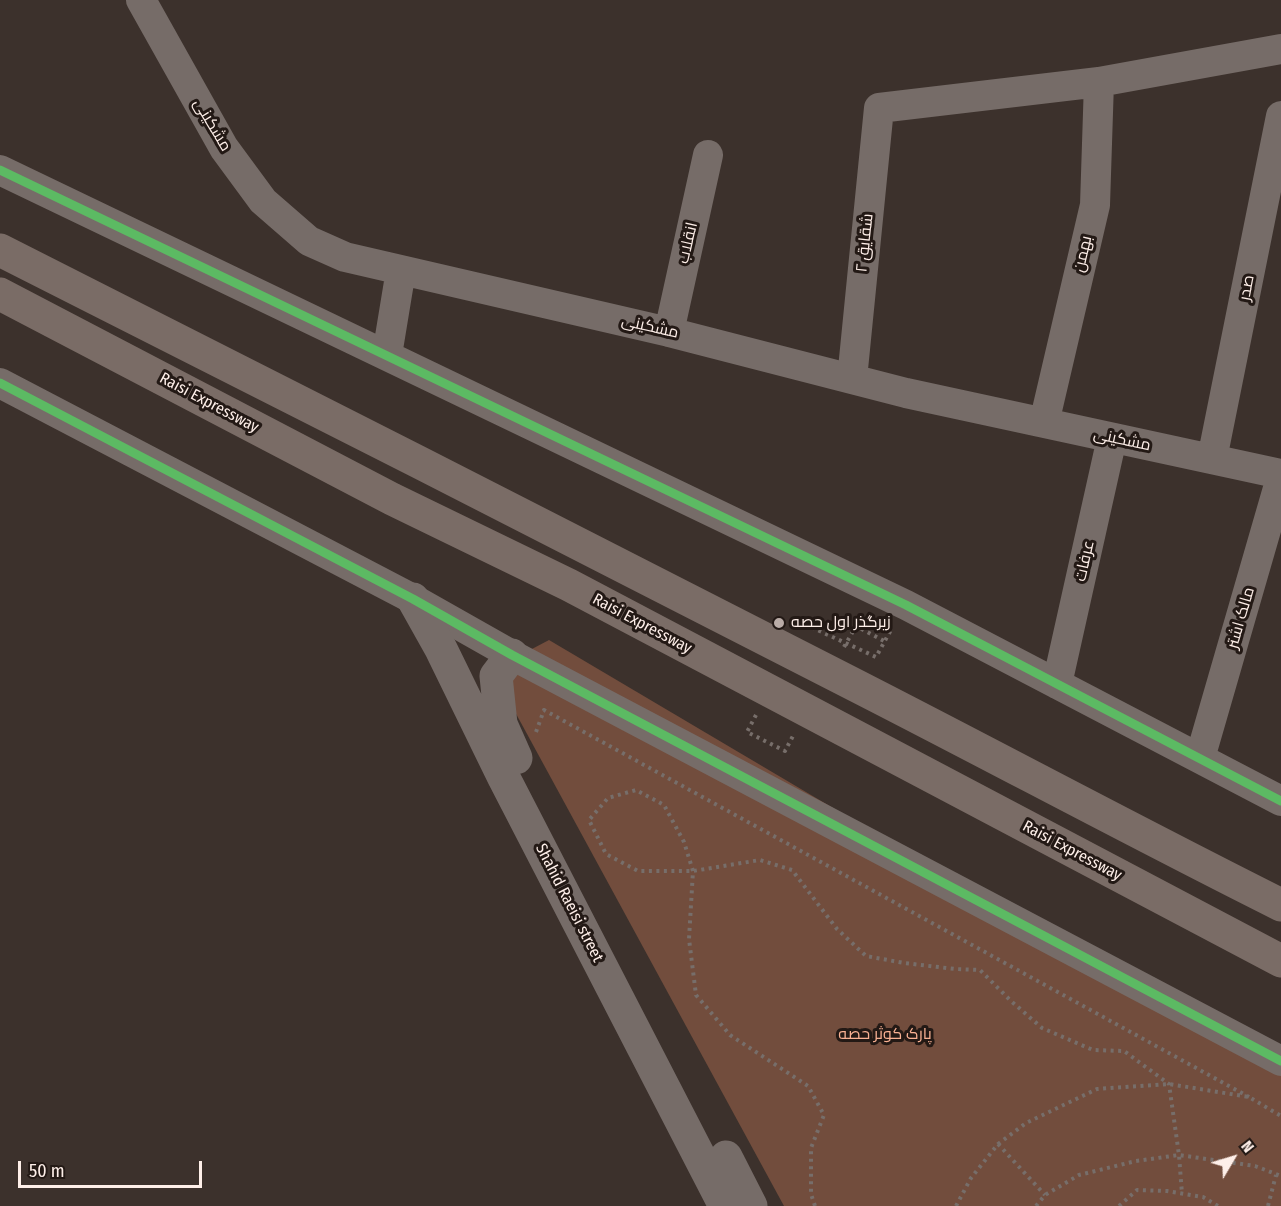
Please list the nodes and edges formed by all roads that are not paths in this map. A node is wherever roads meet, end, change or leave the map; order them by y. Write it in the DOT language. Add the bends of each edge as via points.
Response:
graph roads {
  1 [pos="141,0"];
  2 [pos="1281,49"];
  3 [pos="1099,82"];
  4 [pos="1281,116"];
  5 [pos="708,155"];
  6 [pos="0,170"];
  7 [pos="0,250"];
  8 [pos="401,270"];
  9 [pos="0,294"];
  10 [pos="669,332"];
  11 [pos="387,355"];
  12 [pos="852,379"];
  13 [pos="0,383"];
  14 [pos="1044,423"];
  15 [pos="1112,438"];
  16 [pos="1212,459"];
  17 [pos="1281,476"];
  18 [pos="413,599"];
  19 [pos="512,655"];
  20 [pos="1058,684"];
  21 [pos="1200,758"];
  22 [pos="1281,801"];
  23 [pos="1281,905"];
  24 [pos="1281,961"];
  25 [pos="1281,1061"];
  26 [pos="725,1206"];
  27 [pos="751,1206"];
  1 -- 8 [label="street, مشکینی" via="224,148 263,201 309,241 345,257"];
  2 -- 3 [label="street"];
  3 -- 12 [label="street, شقایق ۲" via="879,108"];
  3 -- 14 [label="street, بهمن" via="1095,205"];
  4 -- 16 [label="street, صدر"];
  5 -- 10 [label="street, انقلاب"];
  6 -- 11 [label="street"];
  7 -- 23 [label="highway"];
  8 -- 10 [label="street, مشکینی"];
  8 -- 11 [label="street"];
  9 -- 24 [label="highway, Raisi Expressway" via="392,499 569,585"];
  10 -- 12 [label="street, مشکینی"];
  11 -- 20 [label="street" via="906,605"];
  12 -- 14 [label="street, مشکینی"];
  13 -- 18 [label="street"];
  14 -- 15 [label="street, مشکینی"];
  15 -- 16 [label="street, مشکینی"];
  15 -- 20 [label="street, عرفات"];
  16 -- 17 [label="street, مشکینی"];
  17 -- 21 [label="street, مالک اشتر"];
  18 -- 19 [label="street"];
  18 -- 26 [label="main road, Shahid Raeisi street"];
  19 -- 25 [label="street"];
  19 -- 27 [label="main road, Shahid Raeisi street" via="496,676 501,724"];
  20 -- 21 [label="street"];
  21 -- 22 [label="street"];
}
